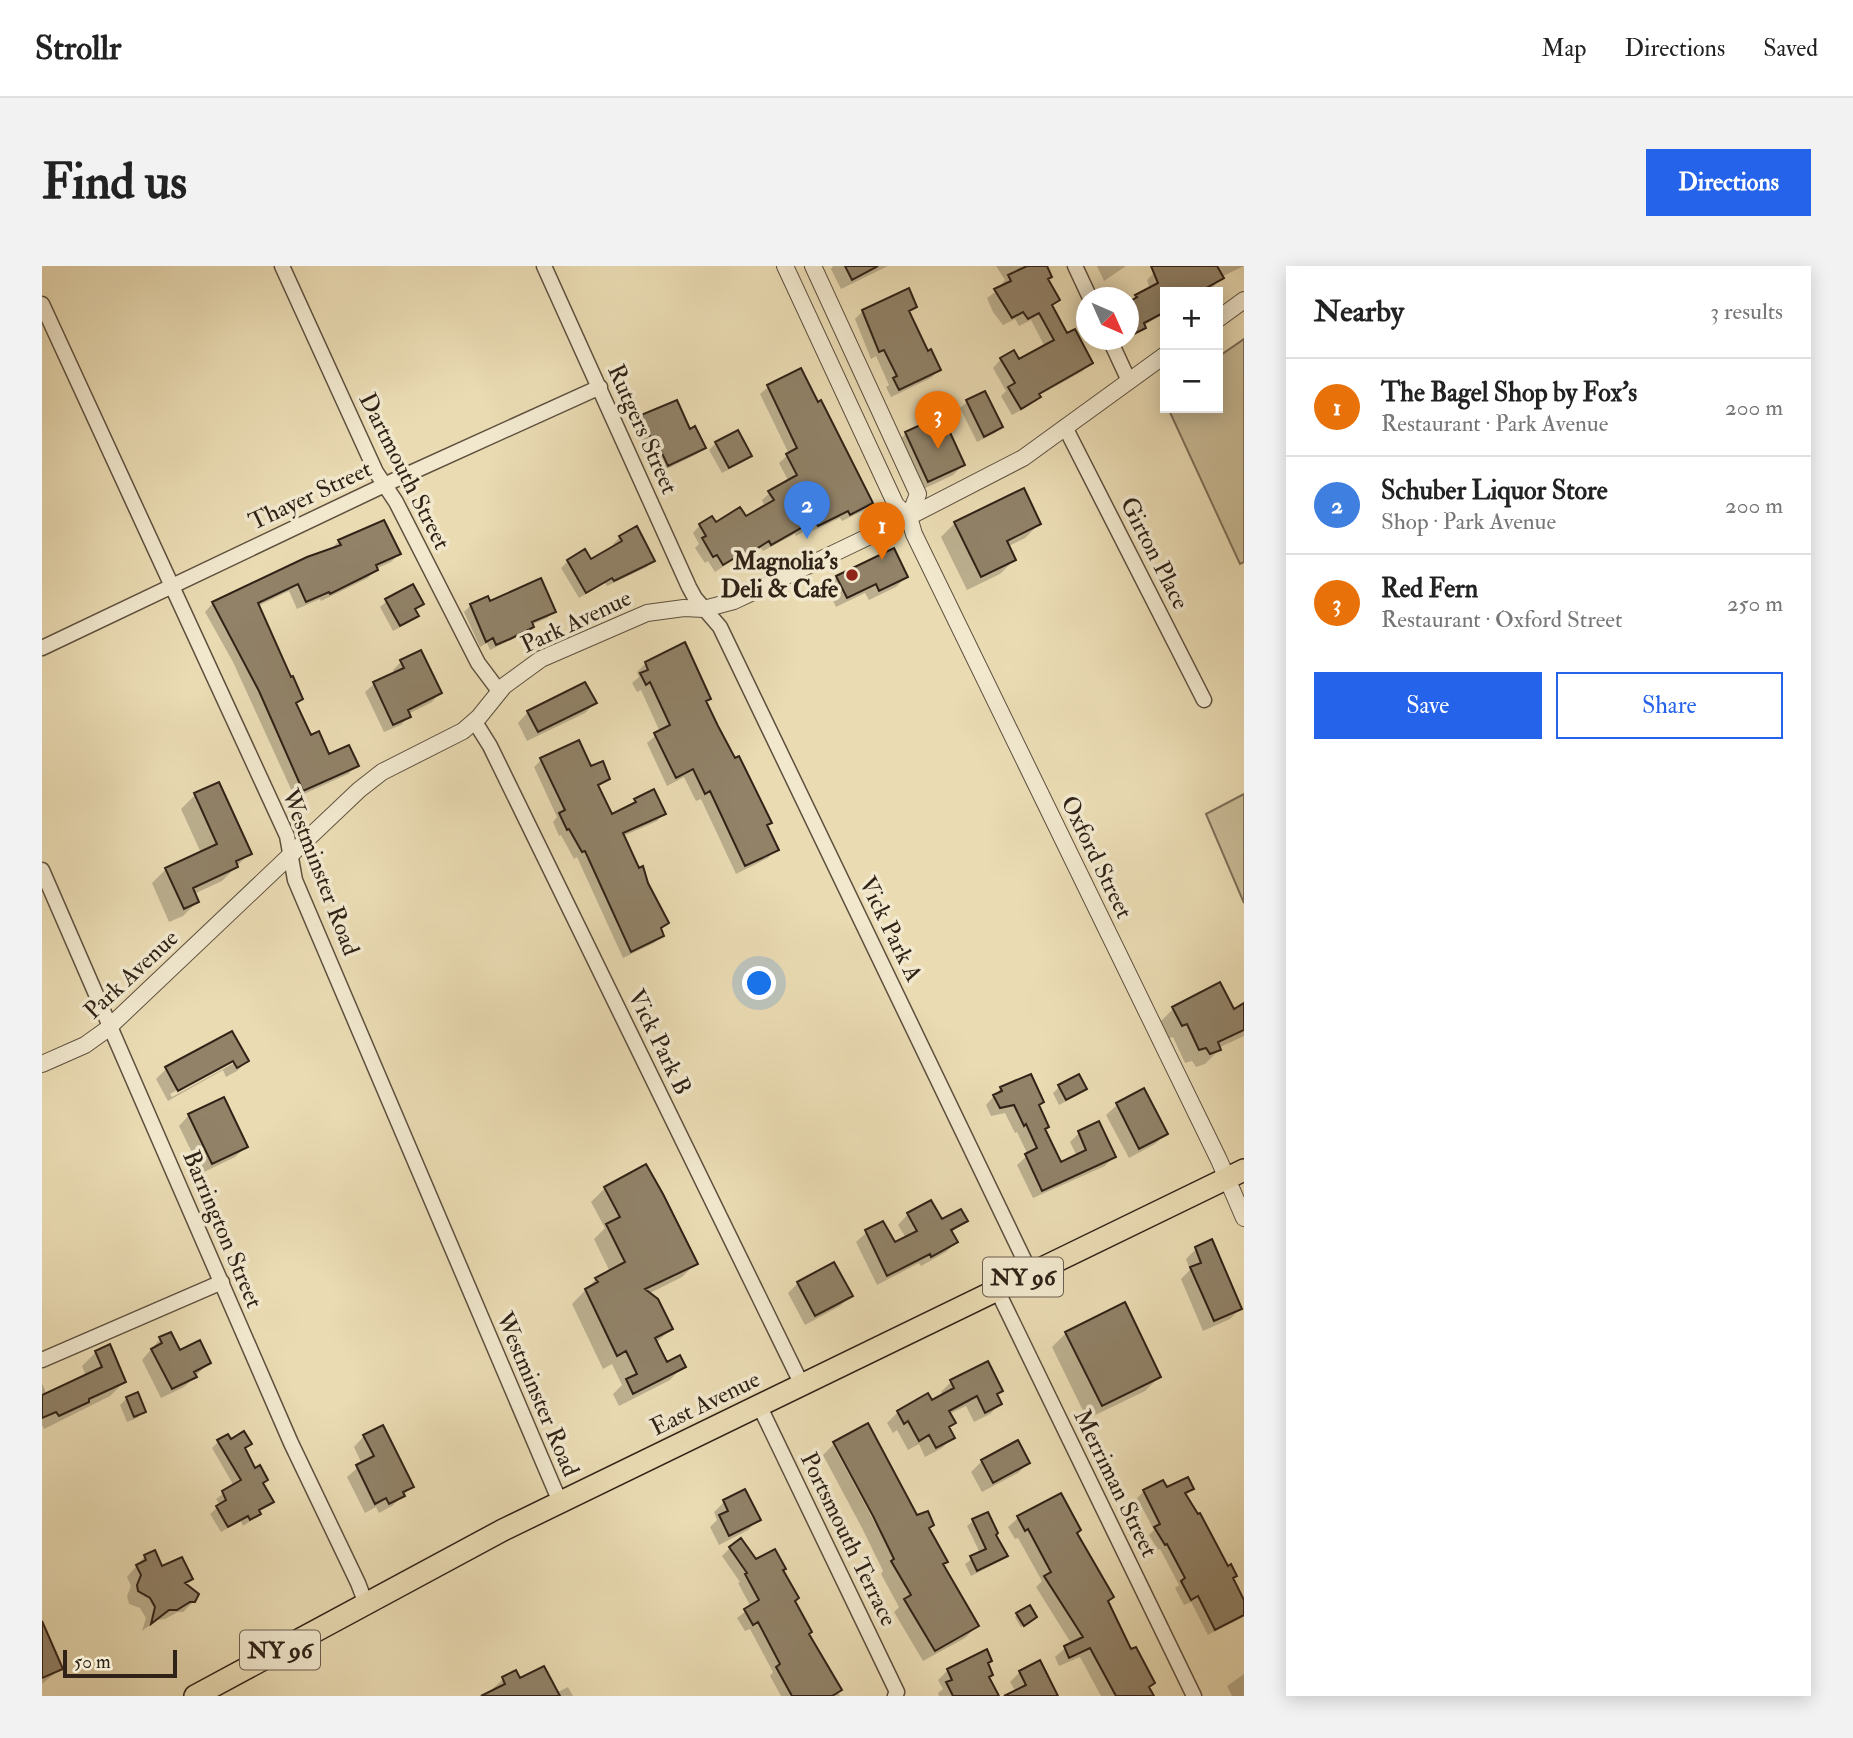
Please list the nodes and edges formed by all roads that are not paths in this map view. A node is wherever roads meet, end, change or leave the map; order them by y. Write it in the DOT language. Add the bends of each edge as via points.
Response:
graph roads {
  1 [pos="282,266"];
  2 [pos="544,266"];
  3 [pos="785,266"];
  4 [pos="813,266"];
  5 [pos="1075,266"];
  6 [pos="1085,287"];
  7 [pos="1244,300"];
  8 [pos="42,304"];
  9 [pos="1223,315"];
  10 [pos="1115,350"];
  11 [pos="1160,359"];
  12 [pos="1129,381"];
  13 [pos="600,387"];
  14 [pos="1065,427"];
  15 [pos="384,485"];
  16 [pos="909,517"];
  17 [pos="173,585"];
  18 [pos="704,609"];
  19 [pos="42,648"];
  20 [pos="499,691"];
  21 [pos="1204,700"];
  22 [pos="475,722"];
  23 [pos="290,854"];
  24 [pos="42,870"];
  25 [pos="111,1025"];
  26 [pos="42,1064"];
  27 [pos="1235,1174"];
  28 [pos="1244,1218"];
  29 [pos="1031,1274"];
  30 [pos="222,1282"];
  31 [pos="997,1290"];
  32 [pos="42,1360"];
  33 [pos="802,1385"];
  34 [pos="759,1405"];
  35 [pos="560,1502"];
  36 [pos="366,1604"];
  37 [pos="901,1695"];
  38 [pos="195,1696"];
  39 [pos="1194,1696"];
  1 -- 15 [label="street, Dartmouth Street"];
  2 -- 13 [label="street, Rutgers Street"];
  3 -- 16 [label="street, Oxford Street" via="896,505"];
  4 -- 16 [label="street, Oxford Street" via="918,494"];
  5 -- 6 [label="street"];
  7 -- 9 [label="street"];
  8 -- 17 [label="street, Westminster Road"];
  10 -- 12 [label="street"];
  11 -- 12 [label="street, Park Avenue"];
  12 -- 14 [label="street, Park Avenue"];
  13 -- 15 [label="street, Thayer Street"];
  13 -- 18 [label="street, Rutgers Street" via="689,587"];
  14 -- 16 [label="street, Park Avenue" via="1012,464"];
  14 -- 21 [label="street, Girton Place"];
  15 -- 17 [label="street, Thayer Street"];
  15 -- 20 [label="street, Dartmouth Street" via="478,663"];
  16 -- 18 [label="street, Park Avenue" via="742,598"];
  16 -- 27 [label="street, Oxford Street"];
  17 -- 19 [label="street, Thayer Street"];
  17 -- 23 [label="street, Westminster Road" via="287,836"];
  18 -- 20 [label="street, Park Avenue" via="667,609 628,620 541,659"];
  18 -- 29 [label="street, Vick Park A" via="725,636"];
  20 -- 22 [label="street, Park Avenue"];
  22 -- 23 [label="street, Park Avenue" via="374,778"];
  22 -- 33 [label="street, Vick Park B"];
  23 -- 25 [label="street, Park Avenue"];
  23 -- 35 [label="street, Westminster Road" via="295,880"];
  24 -- 25 [label="street, Barrington Street"];
  25 -- 26 [label="street, Park Avenue" via="85,1045"];
  25 -- 30 [label="street, Barrington Street"];
  27 -- 28 [label="street, Oxford Street"];
  27 -- 29 [label="main road, East Avenue / NY 96"];
  29 -- 31 [label="main road, East Avenue / NY 96"];
  30 -- 32 [label="street"];
  30 -- 36 [label="street, Barrington Street"];
  31 -- 33 [label="main road, East Avenue / NY 96"];
  31 -- 39 [label="street, Merriman Street"];
  33 -- 34 [label="main road, East Avenue / NY 96"];
  34 -- 35 [label="main road, East Avenue / NY 96"];
  34 -- 37 [label="street, Portsmouth Terrace"];
  35 -- 36 [label="main road, East Avenue / NY 96"];
  36 -- 38 [label="main road, East Avenue / NY 96"];
}
